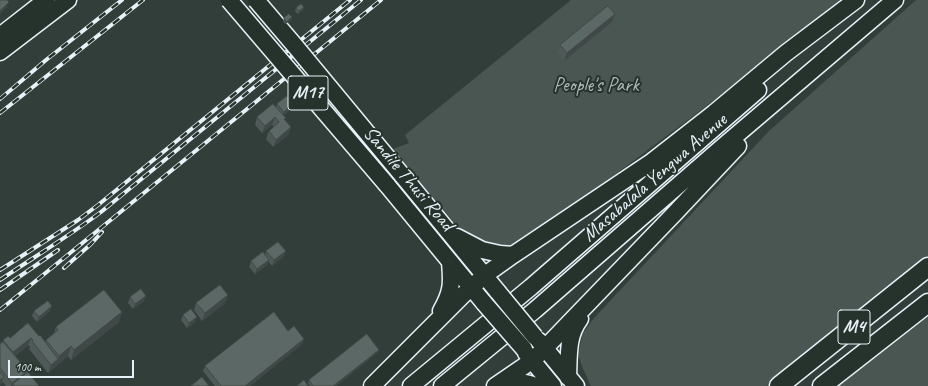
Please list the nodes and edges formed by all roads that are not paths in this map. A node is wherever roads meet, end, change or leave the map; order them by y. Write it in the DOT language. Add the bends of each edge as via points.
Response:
graph roads {
  1 [pos="46,0"];
  2 [pos="68,0"];
  3 [pos="229,0"];
  4 [pos="256,0"];
  5 [pos="856,0"];
  6 [pos="861,0"];
  7 [pos="895,0"];
  8 [pos="863,28"];
  9 [pos="0,36"];
  10 [pos="0,52"];
  11 [pos="450,234"];
  12 [pos="513,255"];
  13 [pos="450,262"];
  14 [pos="928,268"];
  15 [pos="485,275"];
  16 [pos="612,279"];
  17 [pos="471,287"];
  18 [pos="928,303"];
  19 [pos="433,325"];
  20 [pos="540,343"];
  21 [pos="528,355"];
  22 [pos="572,381"];
  23 [pos="372,386"];
  24 [pos="411,386"];
  25 [pos="442,386"];
  26 [pos="495,386"];
  27 [pos="503,386"];
  28 [pos="535,386"];
  29 [pos="553,386"];
  30 [pos="779,386"];
  31 [pos="822,386"];
  1 -- 9 [label="main road"];
  2 -- 10 [label="main road"];
  3 -- 13 [label="main road, Sandile Thusi Road / M17, bridge"];
  4 -- 11 [label="main road, Sandile Thusi Road / M17, bridge"];
  5 -- 12 [label="main road" via="650,163"];
  6 -- 24 [label="main road, Masabalala Yengwa Avenue" via="531,287"];
  7 -- 8 [label="main road, Masabalala Yengwa Avenue"];
  8 -- 16 [label="main road" via="730,153"];
  8 -- 25 [label="main road, Masabalala Yengwa Avenue" via="535,310"];
  11 -- 12 [label="main road" via="482,250"];
  11 -- 15 [label="main road, Sandile Thusi Road / M17"];
  12 -- 15 [label="main road"];
  13 -- 17 [label="main road, Sandile Thusi Road / M17"];
  13 -- 19 [label="main road" via="452,282 449,295"];
  14 -- 30 [label="highway, M4"];
  15 -- 17 [label="main road"];
  15 -- 20 [label="main road, Sandile Thusi Road / M17, bridge"];
  16 -- 20 [label="main road"];
  16 -- 22 [label="main road" via="573,331 570,341"];
  17 -- 19 [label="main road"];
  17 -- 21 [label="main road, Sandile Thusi Road / M17, bridge"];
  18 -- 31 [label="highway, M4"];
  19 -- 23 [label="main road"];
  20 -- 21 [label="main road"];
  20 -- 22 [label="main road, Sandile Thusi Road / M17"];
  21 -- 26 [label="main road"];
  21 -- 29 [label="main road, Sandile Thusi Road / M17"];
  27 -- 28 [label="main road" via="520,382"];
}
